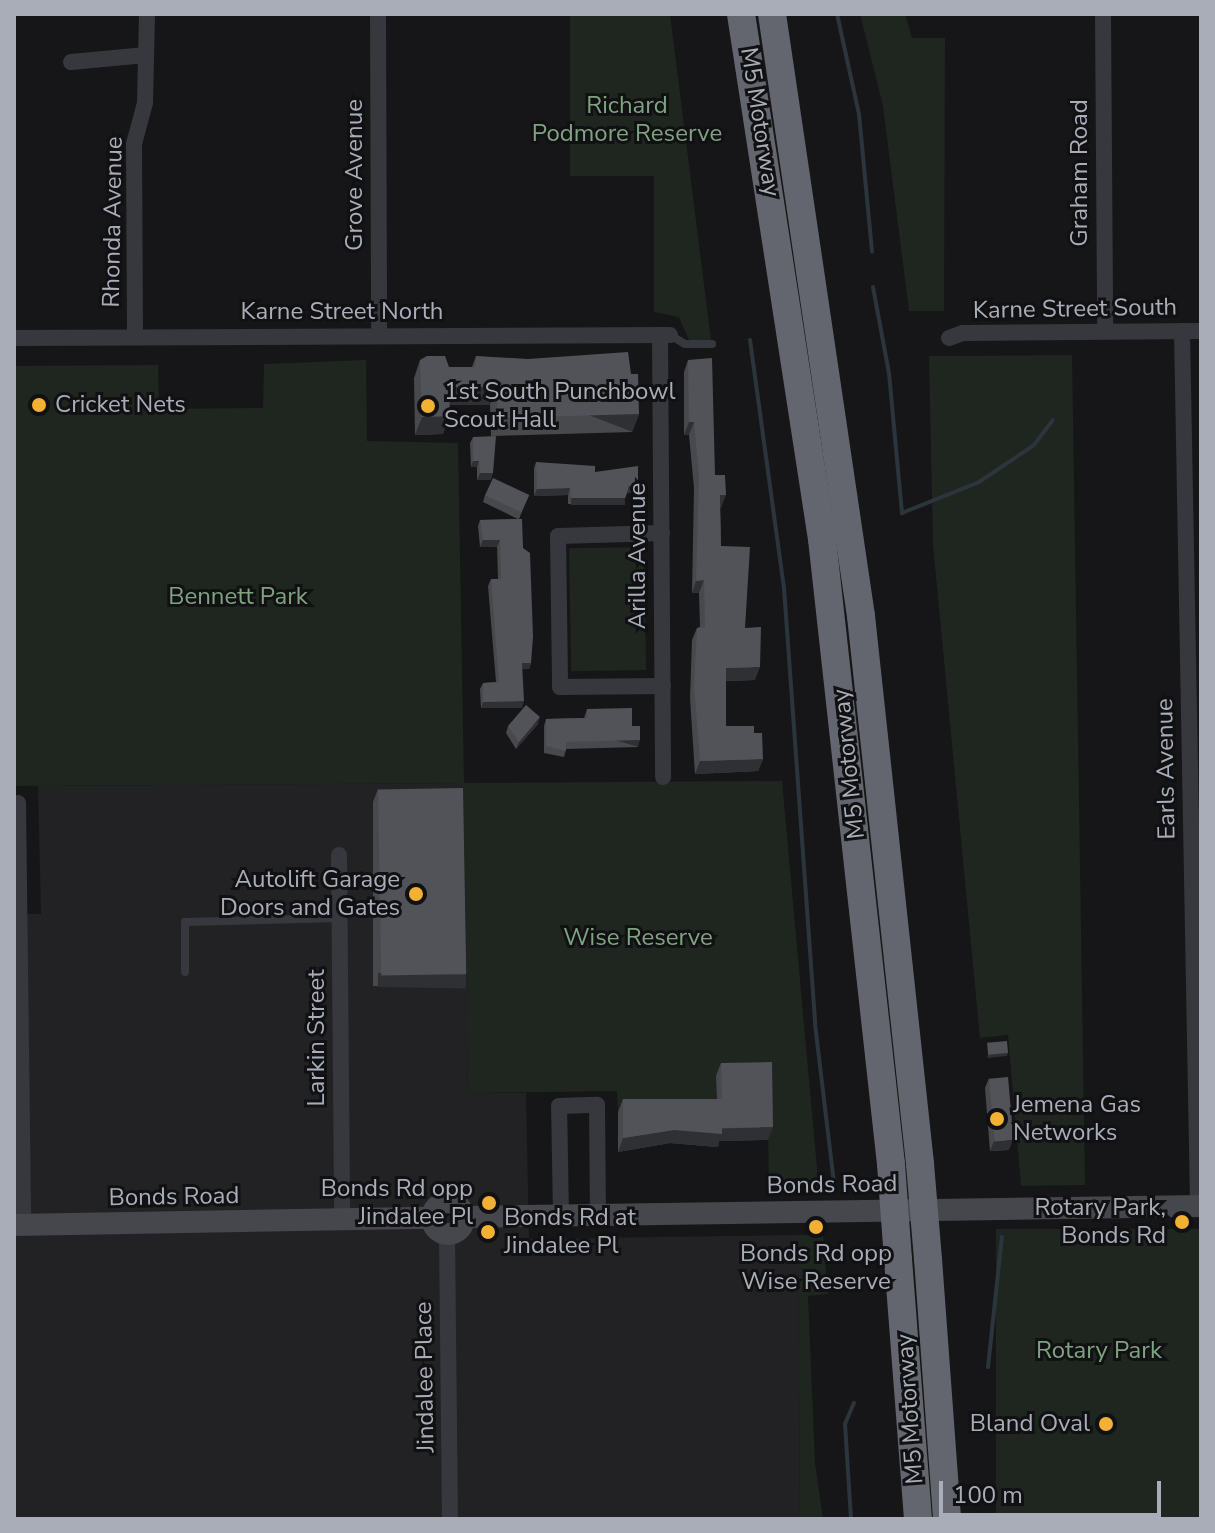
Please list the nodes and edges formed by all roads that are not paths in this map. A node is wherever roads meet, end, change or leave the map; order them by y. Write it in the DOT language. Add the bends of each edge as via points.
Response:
graph roads {
  1 [pos="147,14"];
  2 [pos="378,14"];
  3 [pos="741,14"];
  4 [pos="772,14"];
  5 [pos="1103,14"];
  6 [pos="146,55"];
  7 [pos="71,62"];
  8 [pos="1105,331"];
  9 [pos="1182,331"];
  10 [pos="1201,331"];
  11 [pos="665,335"];
  12 [pos="135,336"];
  13 [pos="379,336"];
  14 [pos="14,338"];
  15 [pos="949,338"];
  16 [pos="712,344"];
  17 [pos="662,533"];
  18 [pos="663,686"];
  19 [pos="663,777"];
  20 [pos="18,803"];
  21 [pos="339,855"];
  22 [pos="340,918"];
  23 [pos="185,972"];
  24 [pos="1200,1206"];
  25 [pos="561,1216"];
  26 [pos="598,1216"];
  27 [pos="464,1217"];
  28 [pos="431,1218"];
  29 [pos="342,1220"];
  30 [pos="18,1225"];
  31 [pos="447,1235"];
  32 [pos="898,1259"];
  33 [pos="450,1519"];
  34 [pos="904,1519"];
  35 [pos="918,1519"];
  36 [pos="947,1519"];
  1 -- 6 [label="street, Rhonda Avenue"];
  2 -- 13 [label="street, Grove Avenue"];
  3 -- 32 [label="highway, M5 Motorway, bridge" via="822,539"];
  4 -- 36 [label="highway, M5 Motorway, bridge" via="861,616 920,1164"];
  5 -- 8 [label="street, Graham Road"];
  6 -- 7 [label="street"];
  6 -- 12 [label="street, Rhonda Avenue" via="145,103 134,144"];
  8 -- 9 [label="street, Karne Street South"];
  8 -- 15 [label="street, Karne Street South" via="963,333"];
  9 -- 10 [label="street, Karne Street South"];
  9 -- 24 [label="street, Earls Avenue"];
  11 -- 13 [label="street, Karne Street North"];
  11 -- 16 [label="lane" via="685,344"];
  11 -- 17 [label="street, Arilla Avenue"];
  12 -- 13 [label="street, Karne Street North"];
  12 -- 14 [label="street, Karne Street North"];
  17 -- 18 [label="street, Arilla Avenue"];
  17 -- 18 [label="street" via="558,536 560,687"];
  18 -- 19 [label="street, Arilla Avenue"];
  20 -- 30 [label="street"];
  21 -- 22 [label="street, Larkin Street"];
  22 -- 23 [label="lane" via="185,922"];
  22 -- 29 [label="street, Larkin Street"];
  24 -- 26 [label="main road, Bonds Road"];
  25 -- 26 [label="main road, Bonds Road"];
  25 -- 26 [label="street" via="559,1106 597,1105"];
  25 -- 27 [label="main road, Bonds Road"];
  27 -- 28 [label="main road" via="450,1202 435,1207"];
  27 -- 31 [label="main road" via="461,1227"];
  28 -- 29 [label="main road, Bonds Road"];
  28 -- 31 [label="main road" via="437,1231"];
  29 -- 30 [label="main road, Bonds Road"];
  31 -- 33 [label="street, Jindalee Place"];
  32 -- 34 [label="highway"];
  32 -- 35 [label="highway, M5 Motorway"];
}
